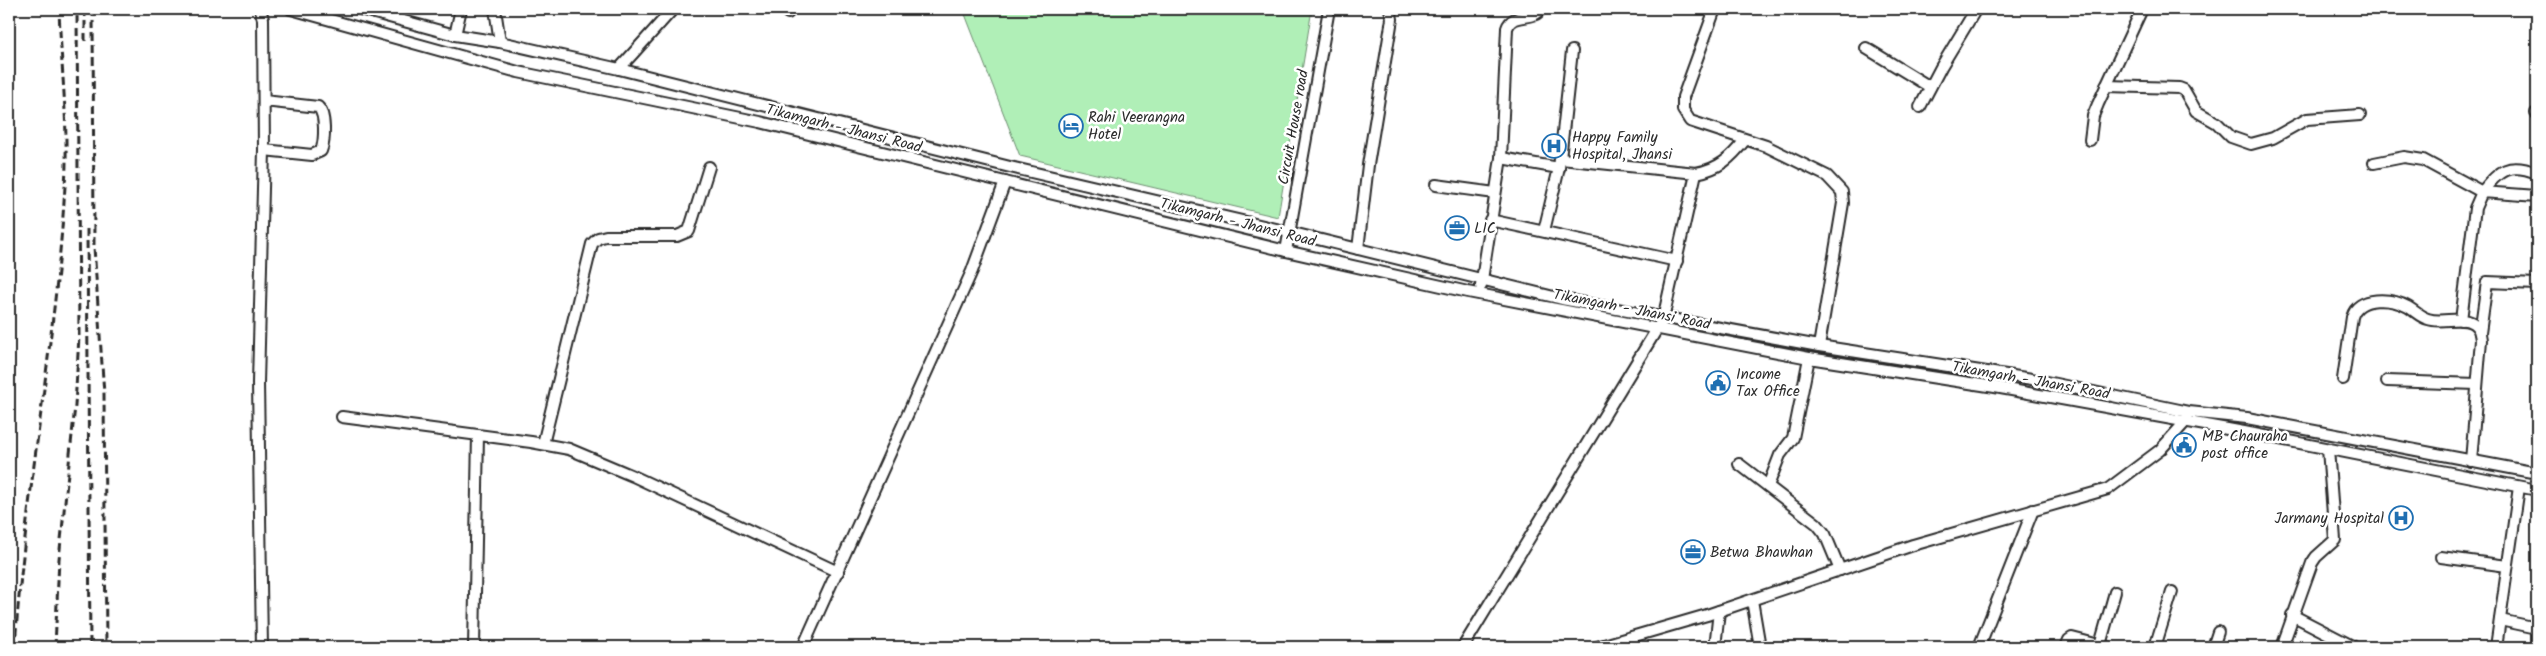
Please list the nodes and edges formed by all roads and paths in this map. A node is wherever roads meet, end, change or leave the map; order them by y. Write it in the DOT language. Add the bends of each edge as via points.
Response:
graph roads {
  1 [pos="260,9"];
  2 [pos="270,9"];
  3 [pos="291,9"];
  4 [pos="360,9"];
  5 [pos="462,9"];
  6 [pos="495,9"];
  7 [pos="673,9"];
  8 [pos="1329,9"];
  9 [pos="1390,9"];
  10 [pos="1541,9"];
  11 [pos="1715,9"];
  12 [pos="1976,9"];
  13 [pos="2142,9"];
  14 [pos="263,19"];
  15 [pos="455,35"];
  16 [pos="500,42"];
  17 [pos="1866,48"];
  18 [pos="1572,50"];
  19 [pos="619,69"];
  20 [pos="2106,86"];
  21 [pos="1930,87"];
  22 [pos="264,101"];
  23 [pos="1920,107"];
  24 [pos="2360,115"];
  25 [pos="1745,140"];
  26 [pos="2090,140"];
  27 [pos="922,144"];
  28 [pos="264,150"];
  29 [pos="1501,158"];
  30 [pos="918,162"];
  31 [pos="1560,164"];
  32 [pos="2374,164"];
  33 [pos="709,167"];
  34 [pos="1696,173"];
  35 [pos="2537,173"];
  36 [pos="1005,182"];
  37 [pos="1436,185"];
  38 [pos="2482,192"];
  39 [pos="1494,193"];
  40 [pos="2537,196"];
  41 [pos="1490,220"];
  42 [pos="1544,230"];
  43 [pos="1290,232"];
  44 [pos="1358,249"];
  45 [pos="1286,251"];
  46 [pos="1677,261"];
  47 [pos="1481,280"];
  48 [pos="2537,284"];
  49 [pos="1480,294"];
  50 [pos="1664,319"];
  51 [pos="2461,320"];
  52 [pos="1657,330"];
  53 [pos="2480,333"];
  54 [pos="1819,346"];
  55 [pos="1845,350"];
  56 [pos="1809,358"];
  57 [pos="1844,364"];
  58 [pos="2343,379"];
  59 [pos="2387,381"];
  60 [pos="2047,382"];
  61 [pos="2477,384"];
  62 [pos="2044,397"];
  63 [pos="2190,412"];
  64 [pos="342,416"];
  65 [pos="2186,423"];
  66 [pos="478,436"];
  67 [pos="544,444"];
  68 [pos="2328,449"];
  69 [pos="2471,461"];
  70 [pos="1739,464"];
  71 [pos="2537,473"];
  72 [pos="1768,486"];
  73 [pos="2519,487"];
  74 [pos="2537,490"];
  75 [pos="2033,510"];
  76 [pos="2441,558"];
  77 [pos="2507,566"];
  78 [pos="1840,570"];
  79 [pos="838,572"];
  80 [pos="2114,592"];
  81 [pos="2172,592"];
  82 [pos="1752,600"];
  83 [pos="1719,611"];
  84 [pos="2292,615"];
  85 [pos="2500,620"];
  86 [pos="2537,628"];
  87 [pos="2218,632"];
  88 [pos="2344,645"];
  89 [pos="1607,646"];
  90 [pos="2103,646"];
  91 [pos="262,647"];
  92 [pos="474,647"];
  93 [pos="803,647"];
  94 [pos="1463,647"];
  95 [pos="1597,647"];
  96 [pos="1715,647"];
  97 [pos="1760,647"];
  98 [pos="1979,647"];
  99 [pos="2066,647"];
  100 [pos="2154,647"];
  101 [pos="2213,647"];
  102 [pos="2282,647"];
  103 [pos="2354,647"];
  104 [pos="2496,647"];
  1 -- 14 [label="street"];
  2 -- 14 [label="street"];
  3 -- 30 [label="street, Tikamgarh - Jhansi Road" via="518,72 760,122"];
  4 -- 15 [label="street, Tikamgarh - Jhansi Road"];
  5 -- 15 [label="street"];
  6 -- 16 [label="street"];
  7 -- 19 [label="street"];
  8 -- 43 [label="street, Circuit House road"];
  9 -- 44 [label="street" via="1392,19"];
  10 -- 29 [label="street" via="1536,15 1515,18 1507,28"];
  11 -- 25 [label="street" via="1683,97 1683,110 1690,121"];
  12 -- 21 [label="street"];
  13 -- 20 [label="street"];
  14 -- 22 [label="street"];
  15 -- 16 [label="street, Tikamgarh - Jhansi Road"];
  16 -- 19 [label="street, Tikamgarh - Jhansi Road"];
  17 -- 21 [label="street"];
  18 -- 31 [label="street"];
  19 -- 27 [label="street, Tikamgarh - Jhansi Road"];
  20 -- 24 [label="street" via="2184,90 2196,111 2217,122 2231,138 2251,144 2273,138 2307,118"];
  20 -- 26 [label="street" via="2093,116"];
  21 -- 23 [label="street"];
  22 -- 28 [label="street"];
  22 -- 28 [label="street" via="318,106 323,115 321,151 312,155"];
  25 -- 34 [label="street" via="1717,168"];
  25 -- 54 [label="street" via="1766,146 1827,176 1842,192"];
  27 -- 30 [label="street"];
  27 -- 43 [label="street, Tikamgarh - Jhansi Road" via="1116,193"];
  28 -- 91 [label="street" via="258,383"];
  29 -- 31 [label="street"];
  29 -- 39 [label="street"];
  30 -- 36 [label="street, Tikamgarh - Jhansi Road"];
  31 -- 34 [label="street"];
  31 -- 42 [label="street"];
  32 -- 38 [label="street" via="2414,157"];
  33 -- 67 [label="street" via="689,231 677,236 606,236 592,244"];
  34 -- 46 [label="street"];
  35 -- 38 [label="street" via="2521,168 2503,171"];
  36 -- 45 [label="street, Tikamgarh - Jhansi Road"];
  36 -- 79 [label="street" via="972,272"];
  37 -- 39 [label="street"];
  38 -- 40 [label="street"];
  38 -- 51 [label="street" via="2475,208"];
  39 -- 41 [label="street"];
  41 -- 42 [label="street"];
  41 -- 47 [label="street"];
  42 -- 46 [label="street"];
  43 -- 44 [label="street, Tikamgarh - Jhansi Road"];
  43 -- 45 [label="street, Circuit House road"];
  44 -- 47 [label="street, Tikamgarh - Jhansi Road"];
  45 -- 49 [label="street, Tikamgarh - Jhansi Road"];
  46 -- 50 [label="street"];
  47 -- 49 [label="street"];
  47 -- 50 [label="street, Tikamgarh - Jhansi Road"];
  48 -- 53 [label="street" via="2487,282"];
  49 -- 52 [label="street, Tikamgarh - Jhansi Road"];
  50 -- 52 [label="street"];
  50 -- 54 [label="street, Tikamgarh - Jhansi Road"];
  51 -- 53 [label="street" via="2472,323"];
  51 -- 58 [label="street" via="2427,319 2407,306 2388,302 2361,303 2352,317"];
  52 -- 56 [label="street, Tikamgarh - Jhansi Road"];
  52 -- 94 [label="street"];
  53 -- 61 [label="street"];
  54 -- 55 [label="street, Tikamgarh - Jhansi Road"];
  55 -- 57 [label="street"];
  55 -- 60 [label="street, Tikamgarh - Jhansi Road"];
  56 -- 57 [label="street, Tikamgarh - Jhansi Road"];
  56 -- 72 [label="street" via="1793,438 1780,455"];
  57 -- 62 [label="street, Tikamgarh - Jhansi Road"];
  59 -- 61 [label="street"];
  60 -- 62 [label="street"];
  60 -- 63 [label="street, Tikamgarh - Jhansi Road"];
  61 -- 69 [label="street"];
  62 -- 65 [label="street, Tikamgarh - Jhansi Road"];
  63 -- 65 [label="street"];
  63 -- 69 [label="street, Tikamgarh - Jhansi Road" via="2247,418"];
  64 -- 66 [label="street"];
  65 -- 68 [label="street, Tikamgarh - Jhansi Road"];
  65 -- 75 [label="street" via="2142,465 2108,489"];
  66 -- 67 [label="street"];
  66 -- 92 [label="street"];
  67 -- 79 [label="street" via="614,468"];
  68 -- 73 [label="street, Tikamgarh - Jhansi Road"];
  68 -- 84 [label="street" via="2335,540 2316,557"];
  69 -- 71 [label="street, Tikamgarh - Jhansi Road"];
  70 -- 72 [label="street"];
  72 -- 78 [label="street" via="1817,524 1825,534"];
  73 -- 74 [label="street, Tikamgarh - Jhansi Road"];
  73 -- 77 [label="street"];
  75 -- 78 [label="street"];
  75 -- 98 [label="street"];
  76 -- 77 [label="street"];
  77 -- 85 [label="street"];
  78 -- 82 [label="street"];
  79 -- 93 [label="street"];
  80 -- 90 [label="street"];
  81 -- 100 [label="street"];
  82 -- 83 [label="street"];
  82 -- 97 [label="street"];
  83 -- 89 [label="street"];
  83 -- 96 [label="street"];
  84 -- 88 [label="street"];
  84 -- 102 [label="street"];
  85 -- 86 [label="street"];
  85 -- 104 [label="street"];
  87 -- 101 [label="street"];
  88 -- 103 [label="street"];
  89 -- 95 [label="street"];
  90 -- 99 [label="street" via="2072,638"];
}
